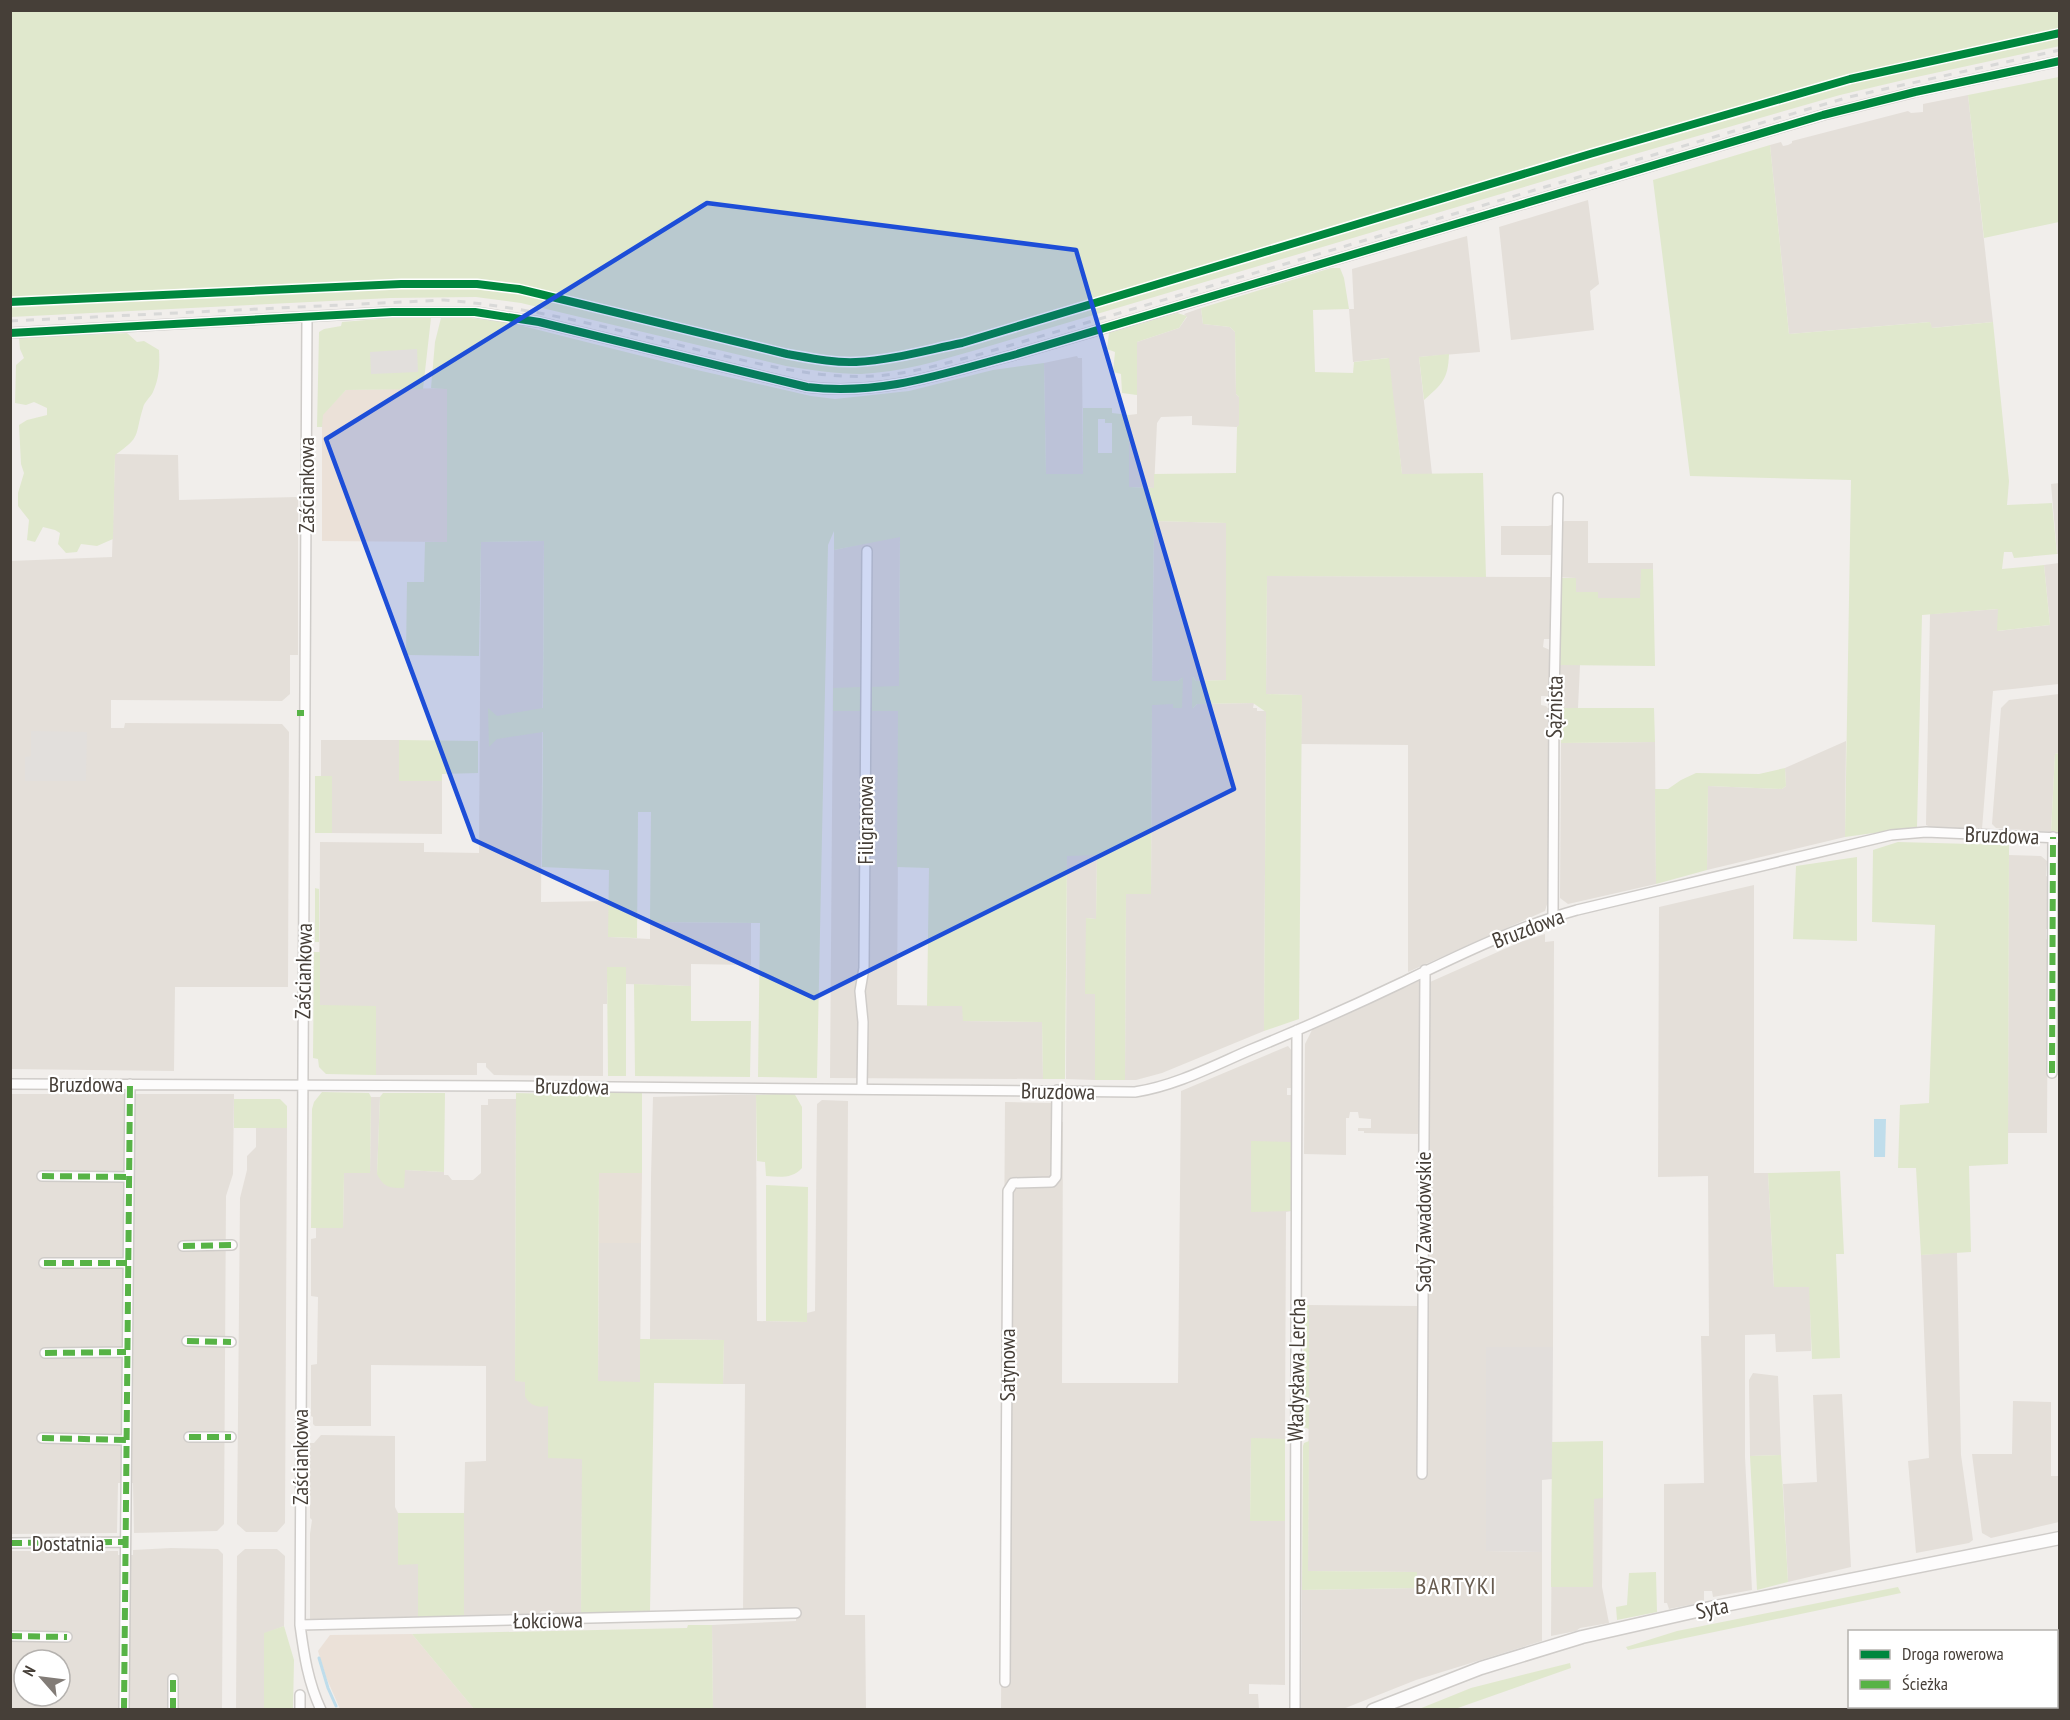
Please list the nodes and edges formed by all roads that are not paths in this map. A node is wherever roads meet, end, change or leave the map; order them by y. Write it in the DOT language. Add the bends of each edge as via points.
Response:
graph roads {
  1 [pos="2060,61"];
  2 [pos="308,318"];
  3 [pos="10,333"];
  4 [pos="1557,498"];
  5 [pos="867,551"];
  6 [pos="2056,837"];
  7 [pos="1553,916"];
  8 [pos="1425,970"];
  9 [pos="1297,1030"];
  10 [pos="2052,1073"];
  11 [pos="10,1084"];
  12 [pos="130,1084"];
  13 [pos="302,1085"];
  14 [pos="862,1089"];
  15 [pos="1057,1090"];
  16 [pos="42,1176"];
  17 [pos="128,1177"];
  18 [pos="232,1245"];
  19 [pos="183,1246"];
  20 [pos="44,1263"];
  21 [pos="127,1263"];
  22 [pos="188,1341"];
  23 [pos="231,1342"];
  24 [pos="126,1352"];
  25 [pos="45,1353"];
  26 [pos="189,1437"];
  27 [pos="231,1437"];
  28 [pos="42,1438"];
  29 [pos="126,1440"];
  30 [pos="1422,1474"];
  31 [pos="2060,1538"];
  32 [pos="125,1542"];
  33 [pos="10,1543"];
  34 [pos="796,1613"];
  35 [pos="300,1625"];
  36 [pos="10,1636"];
  37 [pos="67,1637"];
  38 [pos="173,1679"];
  39 [pos="1005,1682"];
  40 [pos="300,1695"];
  41 [pos="124,1710"];
  42 [pos="173,1710"];
  43 [pos="300,1710"];
  44 [pos="321,1710"];
  45 [pos="1295,1710"];
  46 [pos="1373,1710"];
  1 -- 2 [label="street" via="1813,118 1020,353 895,386 852,390 807,387 538,322 482,313 426,311"];
  2 -- 3 [label="street"];
  2 -- 13 [label="street, Zaściankowa" via="301,713"];
  4 -- 7 [label="street, Sążnista"];
  5 -- 14 [label="street, Filigranowa"];
  6 -- 7 [label="street, Bruzdowa" via="1926,832 1891,835"];
  6 -- 10 [label="street"];
  7 -- 8 [label="street, Bruzdowa"];
  8 -- 9 [label="street, Bruzdowa"];
  8 -- 30 [label="street, Sady Zawadowskie"];
  9 -- 15 [label="street, Bruzdowa" via="1148,1090"];
  9 -- 45 [label="street, Władysława Lercha"];
  11 -- 12 [label="street, Bruzdowa"];
  12 -- 13 [label="street, Bruzdowa"];
  12 -- 17 [label="street"];
  13 -- 14 [label="street, Bruzdowa"];
  13 -- 35 [label="street, Zaściankowa"];
  14 -- 15 [label="street, Bruzdowa"];
  15 -- 39 [label="street, Satynowa" via="1056,1177 1052,1182 1013,1183 1008,1191"];
  16 -- 17 [label="street"];
  17 -- 21 [label="street"];
  18 -- 19 [label="street"];
  20 -- 21 [label="street"];
  21 -- 24 [label="street"];
  22 -- 23 [label="street"];
  24 -- 25 [label="street"];
  24 -- 29 [label="street"];
  26 -- 27 [label="street"];
  28 -- 29 [label="street"];
  29 -- 32 [label="street"];
  31 -- 46 [label="street, Syta" via="1582,1637 1423,1688"];
  32 -- 33 [label="street, Dostatnia"];
  32 -- 41 [label="street"];
  34 -- 35 [label="street, Łokciowa"];
  35 -- 44 [label="street, Zaściankowa" via="302,1651"];
  36 -- 37 [label="street"];
  38 -- 42 [label="street"];
  40 -- 43 [label="street"];
}
